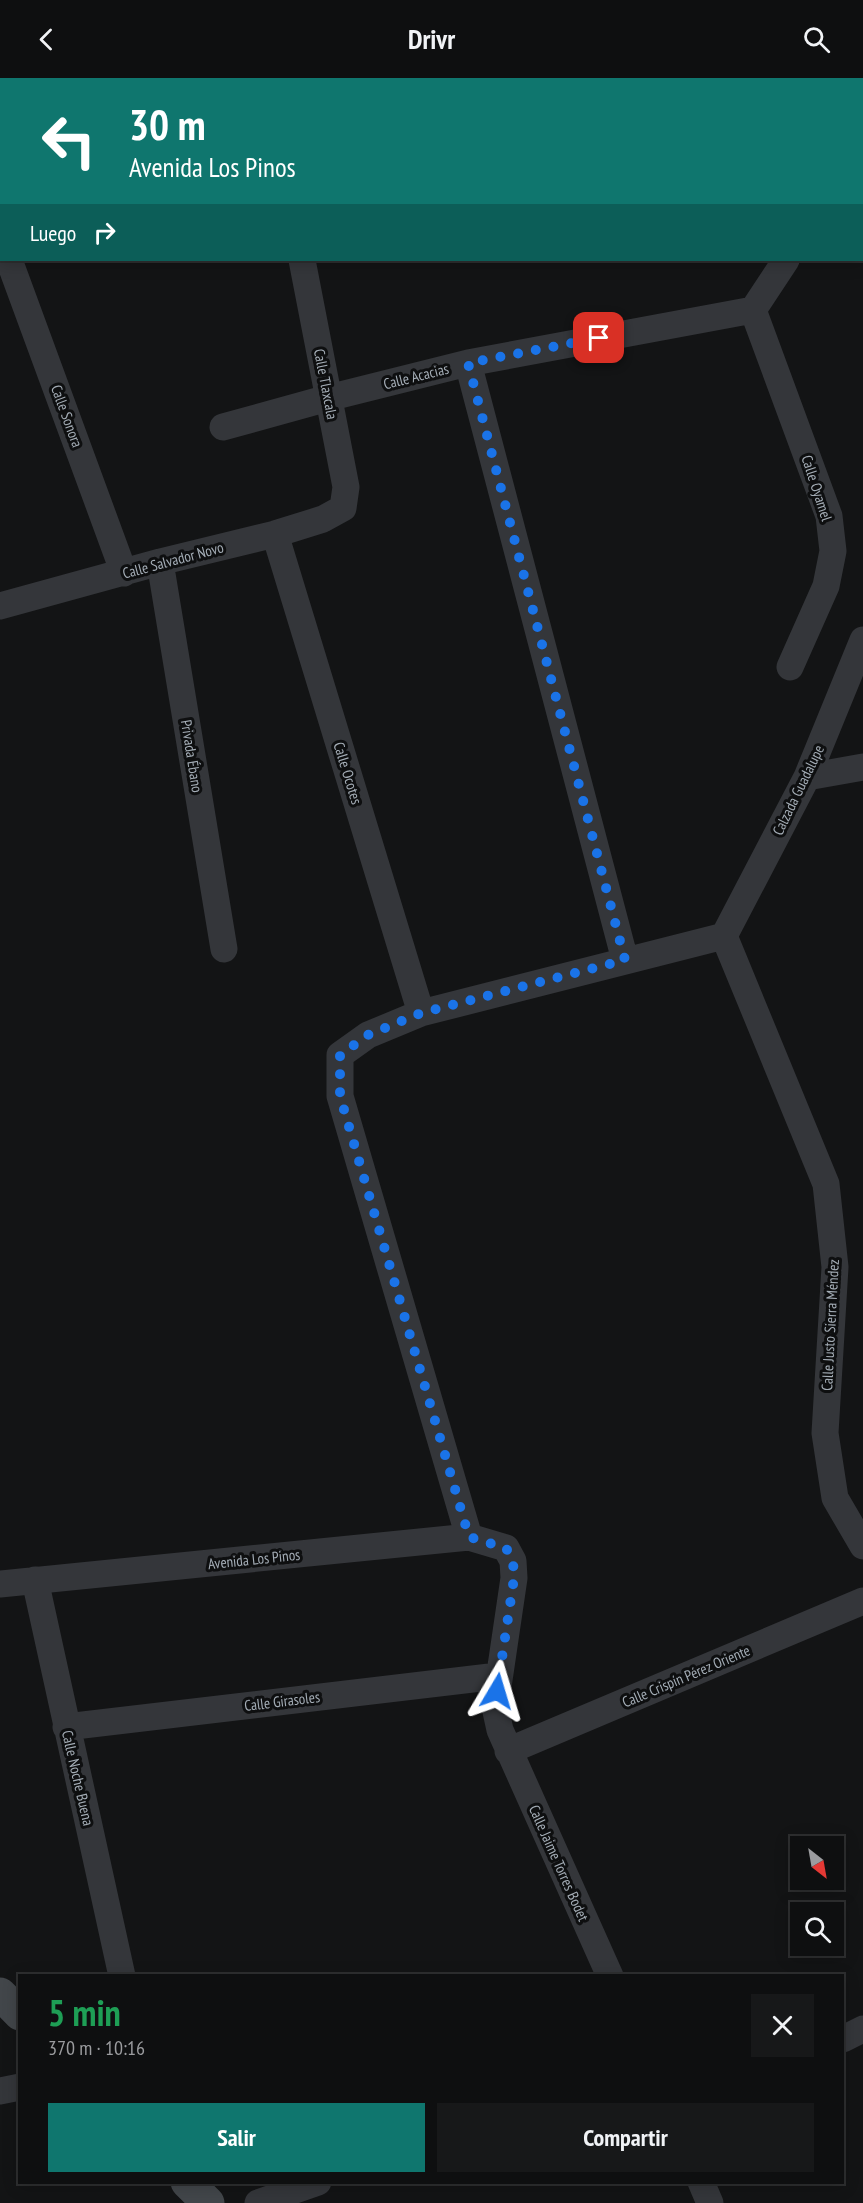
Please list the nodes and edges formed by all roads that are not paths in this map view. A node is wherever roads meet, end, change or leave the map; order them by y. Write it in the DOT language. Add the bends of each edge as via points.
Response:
graph roads {
  1 [pos="9,261"];
  2 [pos="302,261"];
  3 [pos="785,261"];
  4 [pos="753,309"];
  5 [pos="468,363"];
  6 [pos="328,398"];
  7 [pos="223,428"];
  8 [pos="343,508"];
  9 [pos="275,534"];
  10 [pos="160,562"];
  11 [pos="124,573"];
  12 [pos="0,606"];
  13 [pos="863,640"];
  14 [pos="790,668"];
  15 [pos="863,767"];
  16 [pos="807,777"];
  17 [pos="724,936"];
  18 [pos="224,949"];
  19 [pos="625,960"];
  20 [pos="421,1013"];
  21 [pos="469,1537"];
  22 [pos="863,1546"];
  23 [pos="34,1580"];
  24 [pos="0,1584"];
  25 [pos="863,1601"];
  26 [pos="498,1676"];
  27 [pos="66,1727"];
  28 [pos="508,1751"];
  29 [pos="122,1974"];
  30 [pos="609,1974"];
  31 [pos="0,1994"];
  32 [pos="18,2012"];
  33 [pos="863,2029"];
  34 [pos="844,2038"];
  35 [pos="18,2087"];
  36 [pos="0,2091"];
  37 [pos="189,2184"];
  38 [pos="312,2184"];
  39 [pos="702,2184"];
  40 [pos="208,2203"];
  41 [pos="258,2203"];
  42 [pos="710,2203"];
  1 -- 11 [label="street, Calle Sonora"];
  2 -- 6 [label="street, Calle Tlaxcala"];
  3 -- 4 [label="street"];
  4 -- 5 [label="street, Calle Acacias"];
  4 -- 14 [label="street, Calle Oyamel" via="828,516 833,551 826,586"];
  5 -- 6 [label="street, Calle Acacias"];
  5 -- 19 [label="street"];
  6 -- 7 [label="street, Calle Acacias"];
  6 -- 8 [label="street, Calle Tlaxcala" via="346,487"];
  8 -- 9 [label="street, Calle Salvador Novo" via="323,519"];
  9 -- 10 [label="street, Calle Salvador Novo"];
  9 -- 20 [label="street, Calle Ocotes"];
  10 -- 11 [label="street, Calle Salvador Novo"];
  10 -- 18 [label="street, Privada Ébano"];
  11 -- 12 [label="street, Calle Salvador Novo"];
  13 -- 16 [label="street, Calzada Guadalupe"];
  15 -- 16 [label="street"];
  16 -- 17 [label="street, Calzada Guadalupe"];
  17 -- 19 [label="street"];
  17 -- 22 [label="street, Calle Justo Sierra Méndez" via="826,1184 835,1267 825,1433 835,1498"];
  19 -- 20 [label="street"];
  20 -- 21 [label="street" via="368,1035 340,1055 340,1096"];
  21 -- 23 [label="street, Avenida Los Pinos"];
  21 -- 26 [label="street, Avenida Los Pinos" via="506,1548 513,1561 514,1578"];
  23 -- 24 [label="street, Avenida Los Pinos"];
  23 -- 27 [label="street, Calle Noche Buena"];
  25 -- 28 [label="street, Calle Crispín Pérez Oriente"];
  26 -- 27 [label="street, Calle Girasoles"];
  26 -- 28 [label="street" via="495,1707"];
  27 -- 29 [label="street, Calle Noche Buena"];
  28 -- 30 [label="street, Calle Jaime Torres Bodet"];
  31 -- 32 [label="street"];
  33 -- 34 [label="street"];
  35 -- 36 [label="street"];
  37 -- 40 [label="street"];
  38 -- 41 [label="street"];
  39 -- 42 [label="street"];
}
